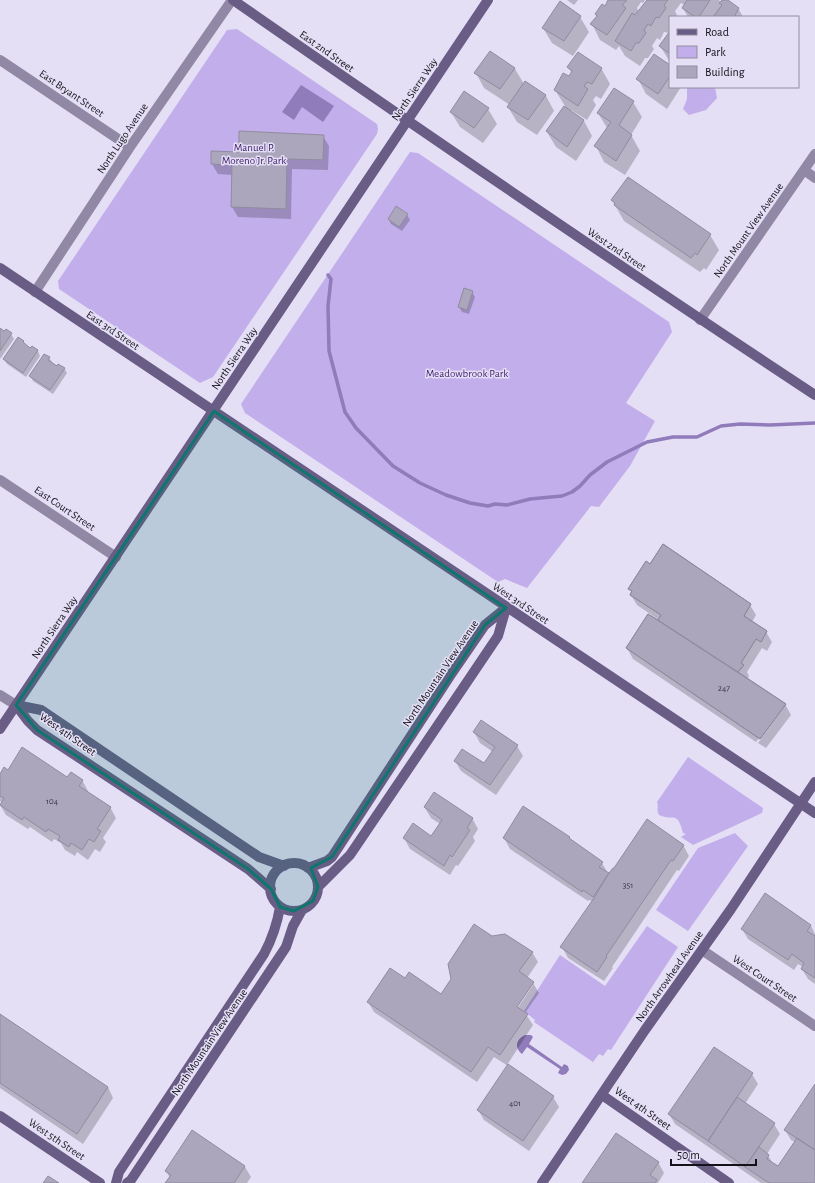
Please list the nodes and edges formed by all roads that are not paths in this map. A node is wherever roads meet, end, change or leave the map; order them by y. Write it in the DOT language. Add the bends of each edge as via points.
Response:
graph roads {
  1 [pos="233,0"];
  2 [pos="488,0"];
  3 [pos="0,60"];
  4 [pos="408,121"];
  5 [pos="130,147"];
  6 [pos="815,154"];
  7 [pos="804,170"];
  8 [pos="815,178"];
  9 [pos="0,268"];
  10 [pos="35,292"];
  11 [pos="700,320"];
  12 [pos="815,395"];
  13 [pos="214,411"];
  14 [pos="0,480"];
  15 [pos="116,557"];
  16 [pos="506,608"];
  17 [pos="0,695"];
  18 [pos="16,705"];
  19 [pos="0,729"];
  20 [pos="815,782"];
  21 [pos="800,804"];
  22 [pos="815,813"];
  23 [pos="284,866"];
  24 [pos="308,868"];
  25 [pos="318,888"];
  26 [pos="271,889"];
  27 [pos="280,906"];
  28 [pos="302,910"];
  29 [pos="702,950"];
  30 [pos="815,1026"];
  31 [pos="602,1095"];
  32 [pos="0,1116"];
  33 [pos="100,1183"];
  34 [pos="116,1183"];
  35 [pos="127,1183"];
  36 [pos="542,1183"];
  37 [pos="729,1183"];
  1 -- 4 [label="street, East 2nd Street"];
  1 -- 5 [label="street, North Lugo Avenue"];
  2 -- 4 [label="street, North Sierra Way"];
  3 -- 5 [label="street, East Bryant Street"];
  4 -- 11 [label="street, West 2nd Street"];
  4 -- 13 [label="street, North Sierra Way"];
  5 -- 10 [label="street, North Lugo Avenue"];
  6 -- 7 [label="street, North Mount View Avenue"];
  7 -- 8 [label="street"];
  7 -- 11 [label="street, North Mount View Avenue"];
  9 -- 10 [label="street, East 3rd Street"];
  10 -- 13 [label="street, East 3rd Street"];
  11 -- 12 [label="street, West 2nd Street"];
  13 -- 15 [label="street, North Sierra Way"];
  13 -- 16 [label="street, West 3rd Street"];
  14 -- 15 [label="street, East Court Street"];
  15 -- 18 [label="street, North Sierra Way"];
  16 -- 21 [label="street, West 3rd Street"];
  16 -- 24 [label="street, North Mountain View Avenue" via="485,625 332,857"];
  16 -- 25 [label="street" via="498,636 350,855"];
  17 -- 18 [label="street"];
  18 -- 19 [label="street, North Sierra Way"];
  18 -- 23 [label="street, West 4th Street" via="41,710 259,857"];
  18 -- 26 [label="street, West 4th Street" via="37,730 248,869"];
  20 -- 21 [label="street, North Arrowhead Avenue"];
  21 -- 22 [label="street, West 3rd Street"];
  21 -- 29 [label="street, North Arrowhead Avenue"];
  23 -- 24 [label="street" via="297,864"];
  23 -- 26 [label="street" via="273,877"];
  24 -- 25 [label="street" via="317,880"];
  25 -- 28 [label="street" via="314,902"];
  26 -- 27 [label="street" via="275,901"];
  27 -- 28 [label="street" via="287,910"];
  27 -- 34 [label="street, North Mountain View Avenue" via="278,924 264,954 118,1172"];
  28 -- 35 [label="street, North Mountain View Avenue" via="286,947"];
  29 -- 30 [label="street, West Court Street"];
  29 -- 31 [label="street, North Arrowhead Avenue"];
  31 -- 36 [label="street, North Arrowhead Avenue"];
  31 -- 37 [label="street, West 4th Street"];
  32 -- 33 [label="street, West 5th Street"];
}
